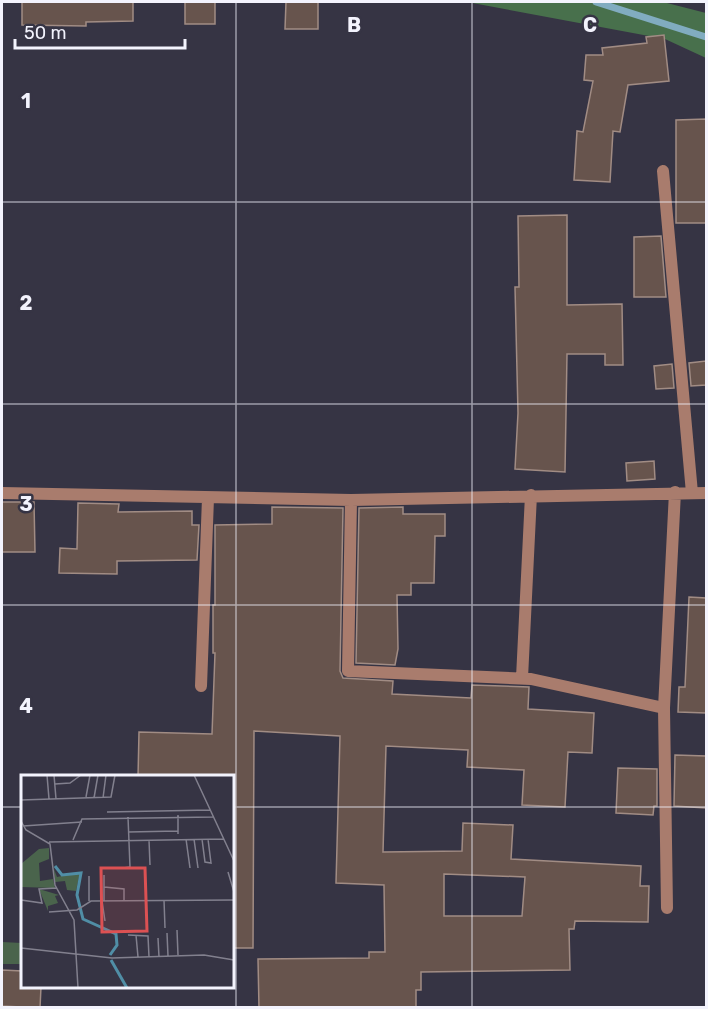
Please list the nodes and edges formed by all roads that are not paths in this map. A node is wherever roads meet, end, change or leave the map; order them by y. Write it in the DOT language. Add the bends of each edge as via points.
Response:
graph roads {
  1 [pos="663,171"];
  2 [pos="675,492"];
  3 [pos="2,493"];
  4 [pos="692,493"];
  5 [pos="706,493"];
  6 [pos="531,495"];
  7 [pos="208,498"];
  8 [pos="351,500"];
  9 [pos="522,678"];
  10 [pos="201,686"];
  11 [pos="664,708"];
  12 [pos="667,908"];
  1 -- 4 [label="street"];
  2 -- 4 [label="street"];
  2 -- 6 [label="street"];
  2 -- 11 [label="street"];
  3 -- 7 [label="street"];
  4 -- 5 [label="street"];
  6 -- 8 [label="street"];
  6 -- 9 [label="street"];
  7 -- 8 [label="street"];
  7 -- 10 [label="street"];
  8 -- 9 [label="street" via="348,671"];
  9 -- 11 [label="street"];
  11 -- 12 [label="street"];
}
